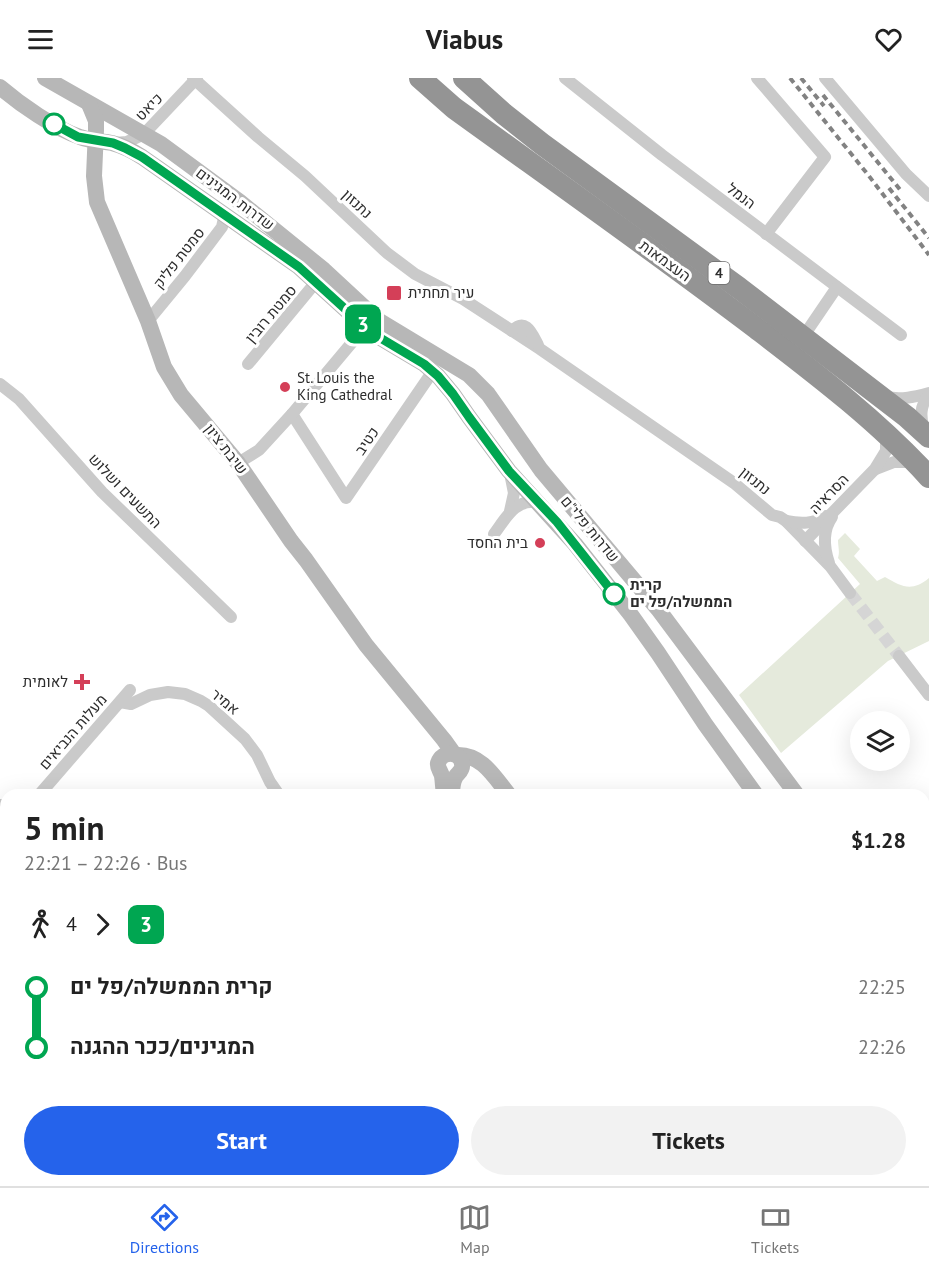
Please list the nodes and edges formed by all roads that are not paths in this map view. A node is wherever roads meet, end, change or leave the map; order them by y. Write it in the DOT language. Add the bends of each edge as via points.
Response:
graph roads {
  1 [pos="45,78"];
  2 [pos="420,78"];
  3 [pos="464,78"];
  4 [pos="565,78"];
  5 [pos="757,78"];
  6 [pos="825,78"];
  7 [pos="195,79"];
  8 [pos="0,87"];
  9 [pos="89,104"];
  10 [pos="144,134"];
  11 [pos="104,142"];
  12 [pos="929,195"];
  13 [pos="220,212"];
  14 [pos="766,234"];
  15 [pos="316,282"];
  16 [pos="837,287"];
  17 [pos="148,321"];
  18 [pos="365,327"];
  19 [pos="901,335"];
  20 [pos="803,337"];
  21 [pos="248,364"];
  22 [pos="433,371"];
  23 [pos="0,384"];
  24 [pos="929,393"];
  25 [pos="879,395"];
  26 [pos="495,404"];
  27 [pos="292,414"];
  28 [pos="469,417"];
  29 [pos="886,434"];
  30 [pos="927,435"];
  31 [pos="238,463"];
  32 [pos="875,469"];
  33 [pos="922,470"];
  34 [pos="509,471"];
  35 [pos="537,502"];
  36 [pos="839,506"];
  37 [pos="509,512"];
  38 [pos="772,515"];
  39 [pos="786,521"];
  40 [pos="494,534"];
  41 [pos="801,541"];
  42 [pos="830,566"];
  43 [pos="850,593"];
  44 [pos="231,617"];
  45 [pos="899,656"];
  46 [pos="130,690"];
  47 [pos="929,694"];
  48 [pos="120,702"];
  49 [pos="454,766"];
  50 [pos="44,789"];
  51 [pos="275,789"];
  52 [pos="446,789"];
  53 [pos="452,789"];
  54 [pos="504,789"];
  55 [pos="752,789"];
  56 [pos="793,789"];
  1 -- 9 [label="street, שדרות המגינים"];
  2 -- 29 [label="highway, העצמאות / 4" via="454,108 726,305"];
  3 -- 20 [label="highway, העצמאות / 4" via="542,144"];
  4 -- 14 [label="street, הנמל"];
  5 -- 14 [label="street" via="825,157"];
  6 -- 12 [label="street" via="906,174"];
  7 -- 10 [label="street, כיאט"];
  7 -- 38 [label="street, נתנזון" via="387,253 512,331 518,326 527,327 540,349 734,483"];
  8 -- 11 [label="street, שדרות המגינים" via="29,110 78,137"];
  9 -- 10 [label="street, שדרות המגינים"];
  9 -- 11 [label="street, שיבת ציון"];
  10 -- 11 [label="street, כיאט" via="127,142"];
  10 -- 26 [label="street, שדרות המגינים" via="240,202 378,320 469,375"];
  11 -- 13 [label="street, שדרות המגינים" via="142,157"];
  11 -- 17 [label="street, שיבת ציון" via="94,176 98,202"];
  13 -- 15 [label="street, שדרות המגינים"];
  13 -- 17 [label="street, סמטת פליק" via="222,227"];
  14 -- 16 [label="street, הנמל"];
  15 -- 18 [label="street, שדרות המגינים"];
  15 -- 21 [label="street, סמטת רובין"];
  16 -- 19 [label="street, הנמל"];
  16 -- 20 [label="street"];
  17 -- 31 [label="street, שיבת ציון" via="164,367 181,395"];
  18 -- 22 [label="street, שדרות המגינים"];
  18 -- 27 [label="street"];
  20 -- 25 [label="highway, העצמאות / 4"];
  22 -- 27 [label="street, כטיב" via="346,498"];
  22 -- 28 [label="street, שדרות המגינים"];
  23 -- 44 [label="street, התשעים ושלוש" via="19,399 102,492"];
  24 -- 25 [label="street" via="899,399"];
  24 -- 30 [label="street" via="921,409"];
  25 -- 30 [label="highway, העצמאות / 4"];
  26 -- 28 [label="street" via="487,400 477,402"];
  26 -- 56 [label="street, שדרות פלי\"ם" via="541,470 658,609"];
  27 -- 31 [label="street" via="259,450"];
  28 -- 34 [label="street, שדרות פלי\"ם"];
  29 -- 32 [label="street, הסראיה" via="886,451"];
  29 -- 33 [label="highway, העצמאות / 4"];
  31 -- 49 [label="street, שיבת ציון" via="366,645 444,740"];
  32 -- 33 [label="street" via="894,462"];
  32 -- 36 [label="street, הסראיה"];
  34 -- 35 [label="street, שדרות פלי\"ם"];
  34 -- 37 [label="street" via="514,493"];
  35 -- 37 [label="street" via="528,501"];
  35 -- 55 [label="street, שדרות פלי\"ם" via="631,615"];
  36 -- 39 [label="street" via="818,520"];
  36 -- 41 [label="street, הסראיה"];
  36 -- 42 [label="street" via="826,531 825,550"];
  37 -- 40 [label="street"];
  38 -- 39 [label="street, נתנזון"];
  38 -- 41 [label="street, נתנזון" via="775,522"];
  39 -- 41 [label="street, נתנזון"];
  41 -- 42 [label="street, נתנזון"];
  42 -- 43 [label="street, נתנזון"];
  45 -- 47 [label="street"];
  46 -- 48 [label="street, מעלות הנביאים"];
  48 -- 50 [label="street, מעלות הנביאים"];
  48 -- 51 [label="street, אמיר" via="131,704 168,692 185,694 209,706 245,739"];
  49 -- 52 [label="street"];
  49 -- 53 [label="street"];
  49 -- 54 [label="street" via="464,755 475,758"];
}
